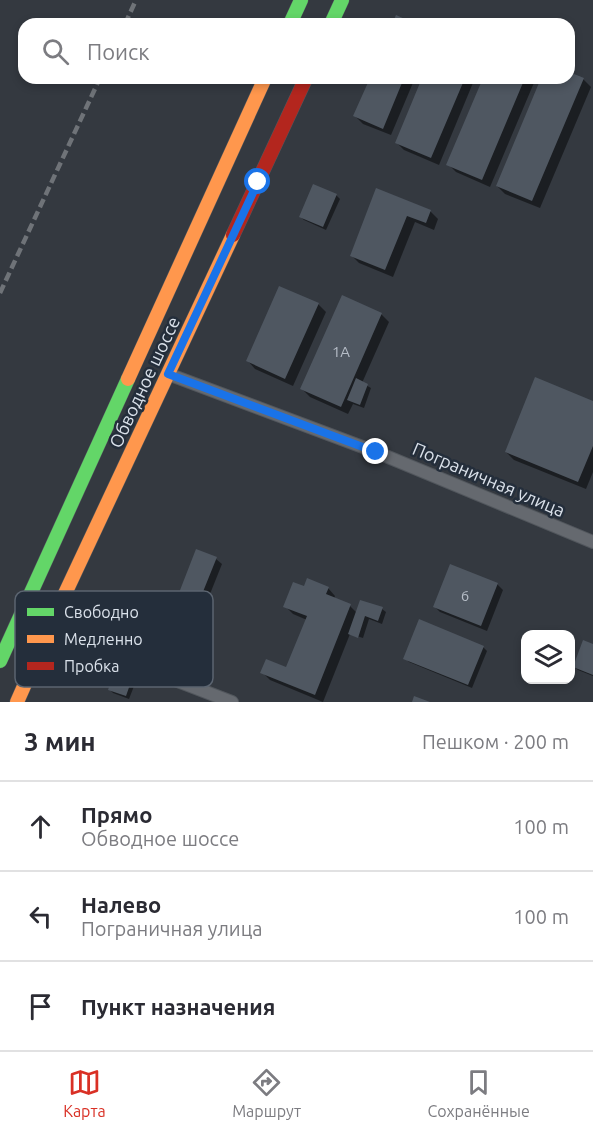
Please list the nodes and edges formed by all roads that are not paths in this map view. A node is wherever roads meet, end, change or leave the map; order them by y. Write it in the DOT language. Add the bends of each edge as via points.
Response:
graph roads {
  1 [pos="301,0"];
  2 [pos="342,0"];
  3 [pos="293,18"];
  4 [pos="334,18"];
  5 [pos="262,84"];
  6 [pos="303,84"];
  7 [pos="168,374"];
  8 [pos="593,542"];
  9 [pos="32,591"];
  10 [pos="67,591"];
  11 [pos="15,628"];
  12 [pos="0,661"];
  13 [pos="24,687"];
  14 [pos="193,687"];
  15 [pos="17,702"];
  16 [pos="232,702"];
  1 -- 3 [label="main road"];
  2 -- 4 [label="main road"];
  5 -- 9 [label="main road, Обводное шоссе"];
  6 -- 7 [label="main road, Обводное шоссе"];
  7 -- 8 [label="street, Пограничная улица" via="376,452"];
  7 -- 10 [label="main road, Обводное шоссе"];
  11 -- 12 [label="main road, Обводное шоссе"];
  13 -- 15 [label="main road, Обводное шоссе"];
  14 -- 16 [label="street"];
}
